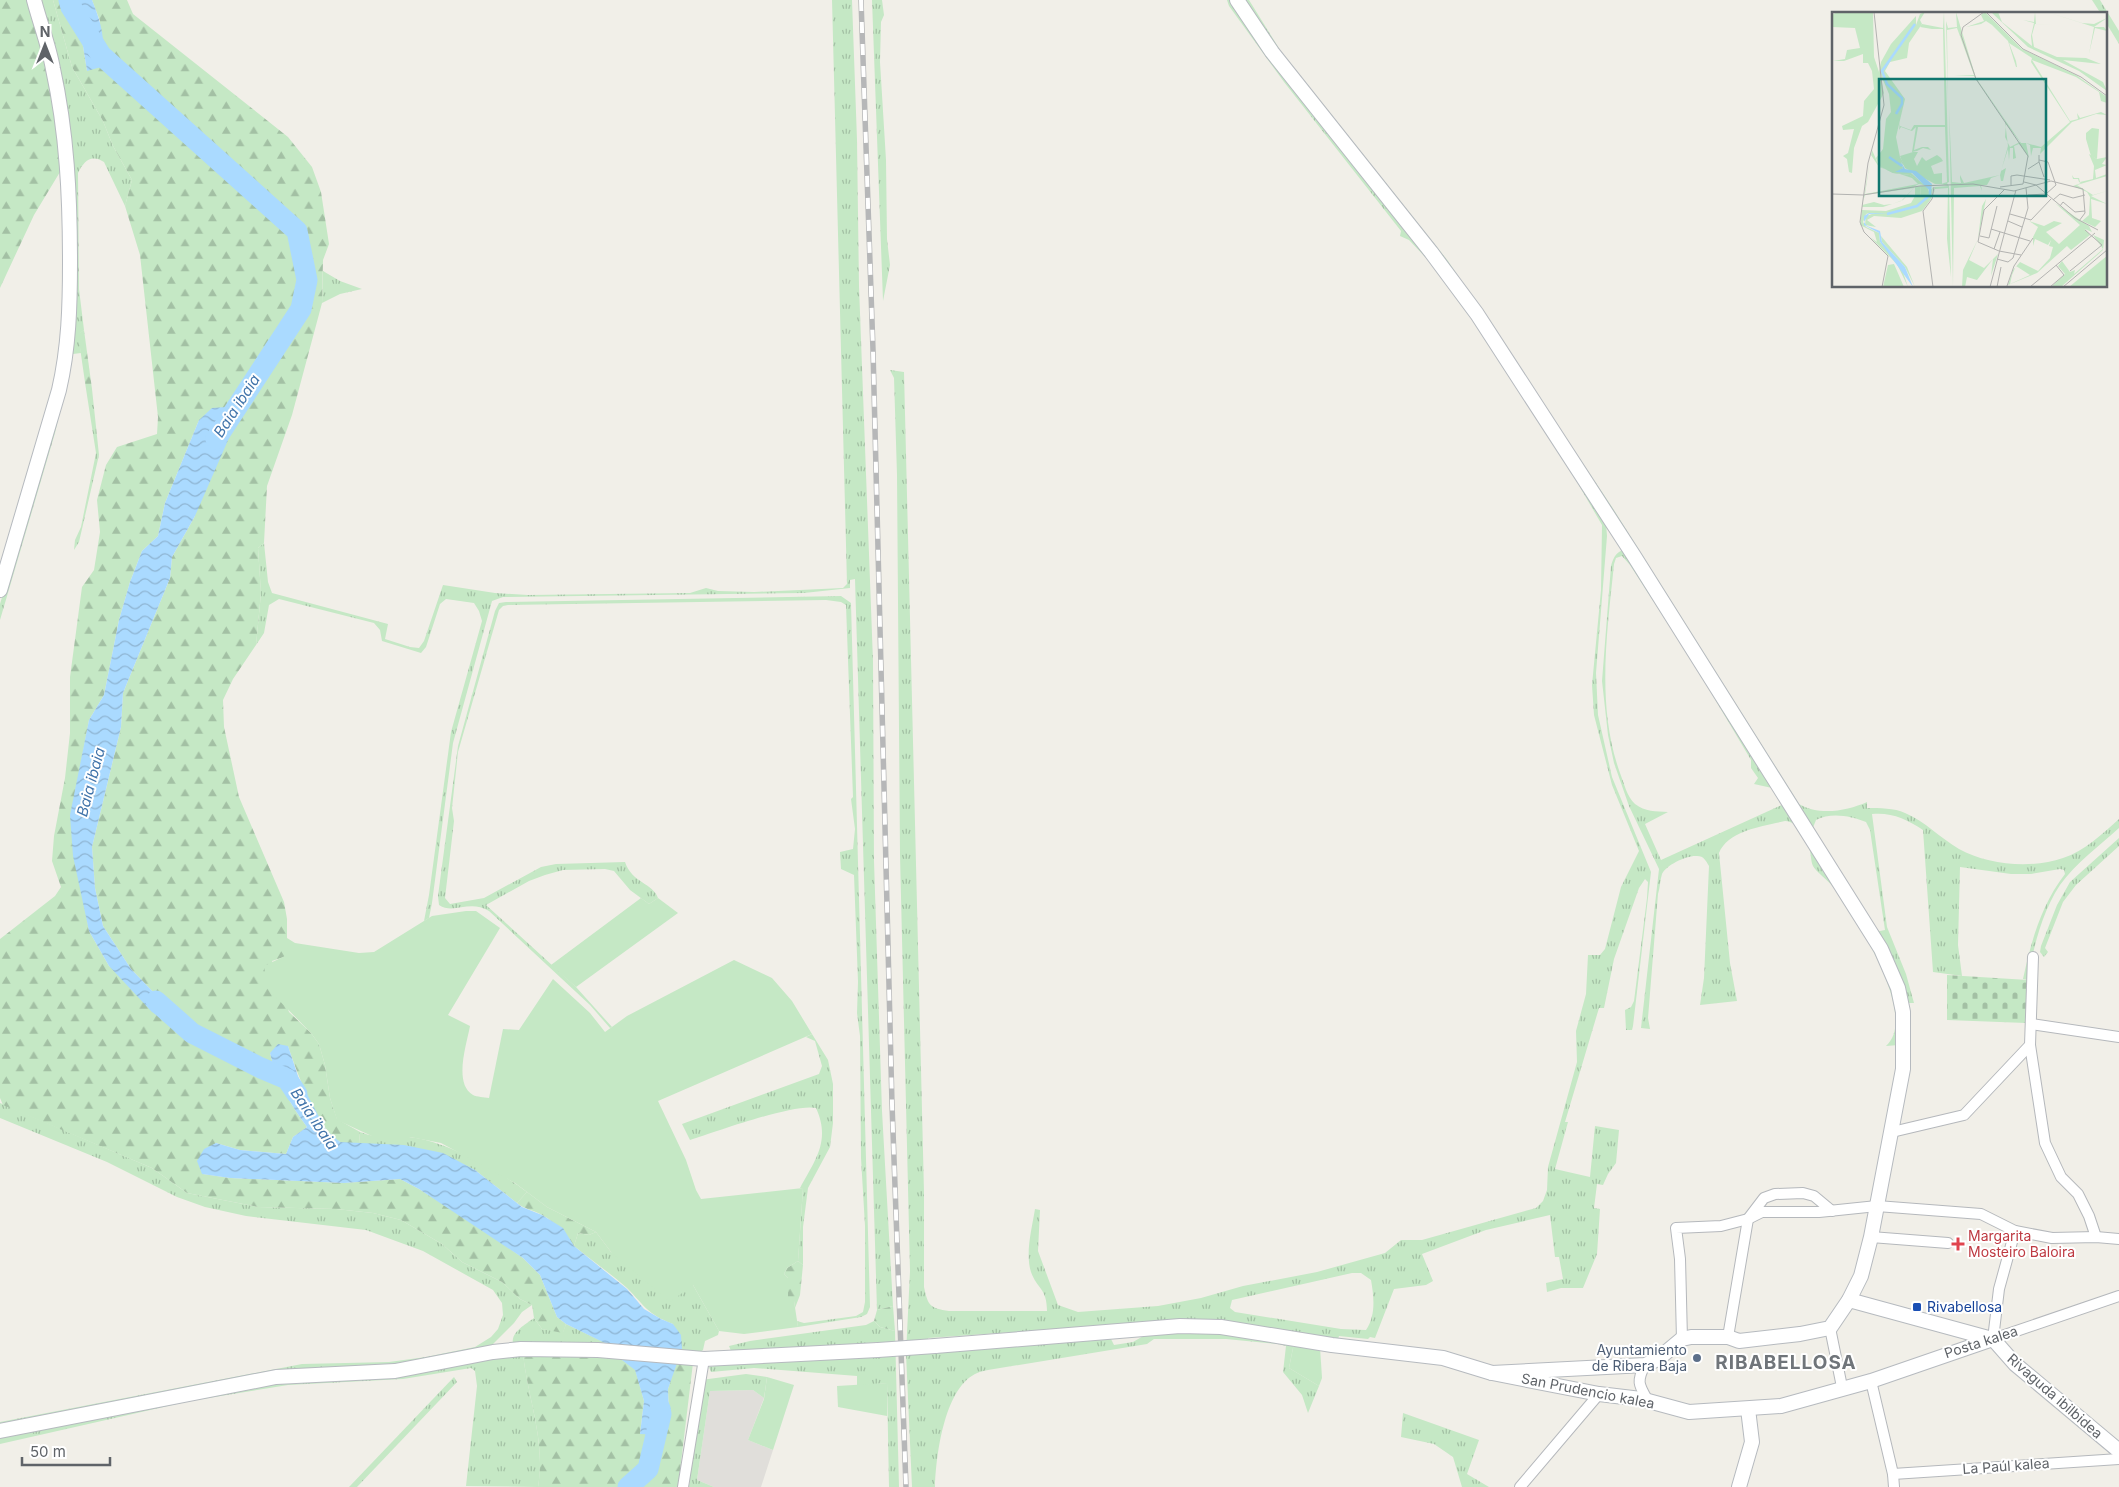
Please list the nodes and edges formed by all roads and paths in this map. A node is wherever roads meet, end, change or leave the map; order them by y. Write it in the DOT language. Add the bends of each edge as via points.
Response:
graph roads {
  1 [pos="34,0"];
  2 [pos="1237,0"];
  3 [pos="0,590"];
  4 [pos="2033,957"];
  5 [pos="2031,1024"];
  6 [pos="2119,1036"];
  7 [pos="2030,1045"];
  8 [pos="1892,1132"];
  9 [pos="1877,1206"];
  10 [pos="1832,1211"];
  11 [pos="1748,1220"];
  12 [pos="2015,1230"];
  13 [pos="1871,1237"];
  14 [pos="2096,1237"];
  15 [pos="2119,1239"];
  16 [pos="1948,1243"];
  17 [pos="2119,1296"];
  18 [pos="1849,1300"];
  19 [pos="1830,1328"];
  20 [pos="1728,1337"];
  21 [pos="1682,1339"];
  22 [pos="1992,1339"];
  23 [pos="704,1359"];
  24 [pos="1645,1365"];
  25 [pos="1492,1372"];
  26 [pos="1871,1381"];
  27 [pos="1842,1388"];
  28 [pos="1599,1394"];
  29 [pos="1648,1401"];
  30 [pos="1748,1409"];
  31 [pos="0,1431"];
  32 [pos="2119,1451"];
  33 [pos="2119,1459"];
  34 [pos="1893,1474"];
  35 [pos="683,1487"];
  36 [pos="1520,1487"];
  37 [pos="1739,1487"];
  38 [pos="1894,1487"];
  1 -- 3 [label="street" via="53,67 63,123 70,220 69,330 59,390"];
  2 -- 8 [label="street" via="1272,52 1477,314 1881,949 1898,988 1903,1012 1903,1069"];
  4 -- 5 [label="street"];
  5 -- 6 [label="street"];
  5 -- 7 [label="street"];
  7 -- 8 [label="street" via="1964,1114"];
  7 -- 14 [label="street" via="2045,1144 2061,1177 2078,1194"];
  8 -- 9 [label="street"];
  9 -- 10 [label="street"];
  9 -- 12 [label="street" via="1981,1214"];
  9 -- 13 [label="street"];
  10 -- 11 [label="street" via="1762,1212"];
  10 -- 11 [label="street" via="1809,1195 1775,1194 1764,1198"];
  11 -- 20 [label="street"];
  11 -- 21 [label="street" via="1721,1226 1676,1228"];
  12 -- 14 [label="street" via="2052,1238"];
  12 -- 22 [label="street" via="1999,1288"];
  13 -- 16 [label="street"];
  13 -- 18 [label="street" via="1861,1276"];
  14 -- 15 [label="street"];
  17 -- 22 [label="street, Posta kalea"];
  18 -- 19 [label="street"];
  18 -- 22 [label="street"];
  19 -- 20 [label="street" via="1739,1342"];
  19 -- 27 [label="street"];
  20 -- 21 [label="street"];
  21 -- 24 [label="street" via="1658,1359"];
  22 -- 26 [label="street, Posta kalea"];
  22 -- 32 [label="street, Rivaguda ibilbidea" via="2015,1364"];
  23 -- 25 [label="street, San Prudencio kalea, bridge" via="878,1350 1201,1326 1443,1358"];
  23 -- 31 [label="street, San Prudencio kalea" via="598,1350 521,1349 395,1371 276,1377"];
  23 -- 35 [label="street"];
  24 -- 25 [label="street"];
  24 -- 29 [label="street" via="1638,1378"];
  25 -- 28 [label="street, San Prudencio kalea"];
  26 -- 27 [label="street, Posta kalea"];
  26 -- 34 [label="street"];
  27 -- 30 [label="street, San Prudencio kalea" via="1781,1406"];
  28 -- 29 [label="street, San Prudencio kalea"];
  28 -- 36 [label="street"];
  29 -- 30 [label="street, San Prudencio kalea" via="1689,1412"];
  30 -- 37 [label="street" via="1752,1442"];
  33 -- 34 [label="street, La Paúl kalea"];
  34 -- 38 [label="street"];
}
